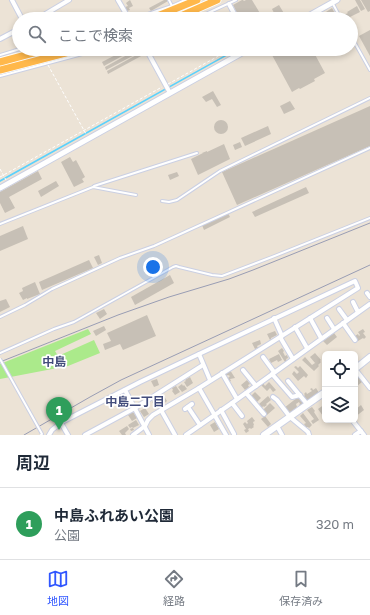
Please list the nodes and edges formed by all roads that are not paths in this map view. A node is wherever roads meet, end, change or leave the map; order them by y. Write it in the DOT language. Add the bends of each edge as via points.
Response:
graph roads {
  1 [pos="12,0"];
  2 [pos="69,0"];
  3 [pos="118,0"];
  4 [pos="169,0"];
  5 [pos="186,0"];
  6 [pos="197,0"];
  7 [pos="221,0"];
  8 [pos="236,0"];
  9 [pos="214,1"];
  10 [pos="334,1"];
  11 [pos="229,4"];
  12 [pos="172,6"];
  13 [pos="18,12"];
  14 [pos="49,12"];
  15 [pos="125,12"];
  16 [pos="154,12"];
  17 [pos="167,12"];
  18 [pos="190,12"];
  19 [pos="211,12"];
  20 [pos="234,12"];
  21 [pos="315,12"];
  22 [pos="338,12"];
  23 [pos="12,33"];
  24 [pos="0,39"];
  25 [pos="358,49"];
  26 [pos="12,51"];
  27 [pos="0,55"];
  28 [pos="22,56"];
  29 [pos="54,56"];
  30 [pos="74,56"];
  31 [pos="150,56"];
  32 [pos="236,56"];
  33 [pos="0,62"];
  34 [pos="0,70"];
  35 [pos="370,70"];
  36 [pos="0,76"];
  37 [pos="170,93"];
  38 [pos="370,98"];
  39 [pos="370,148"];
  40 [pos="197,153"];
  41 [pos="93,187"];
  42 [pos="0,188"];
  43 [pos="136,195"];
  44 [pos="162,201"];
  45 [pos="370,218"];
  46 [pos="0,224"];
  47 [pos="344,285"];
  48 [pos="348,294"];
  49 [pos="353,302"];
  50 [pos="370,304"];
  51 [pos="339,310"];
  52 [pos="358,312"];
  53 [pos="0,317"];
  54 [pos="274,318"];
  55 [pos="310,318"];
  56 [pos="326,318"];
  57 [pos="347,320"];
  58 [pos="343,323"];
  59 [pos="295,327"];
  60 [pos="334,329"];
  61 [pos="281,336"];
  62 [pos="321,338"];
  63 [pos="355,340"];
  64 [pos="307,348"];
  65 [pos="0,353"];
  66 [pos="199,354"];
  67 [pos="263,357"];
  68 [pos="370,357"];
  69 [pos="0,359"];
  70 [pos="293,359"];
  71 [pos="203,365"];
  72 [pos="358,367"];
  73 [pos="243,370"];
  74 [pos="222,373"];
  75 [pos="273,373"];
  76 [pos="358,373"];
  77 [pos="210,380"];
  78 [pos="288,381"];
  79 [pos="256,386"];
  80 [pos="199,388"];
  81 [pos="370,388"];
  82 [pos="125,390"];
  83 [pos="246,393"];
  84 [pos="322,394"];
  85 [pos="300,395"];
  86 [pos="273,397"];
  87 [pos="237,399"];
  88 [pos="232,402"];
  89 [pos="308,404"];
  90 [pos="188,407"];
  91 [pos="135,408"];
  92 [pos="161,410"];
  93 [pos="221,410"];
  94 [pos="264,414"];
  95 [pos="214,415"];
  96 [pos="242,416"];
  97 [pos="290,417"];
  98 [pos="61,423"];
  99 [pos="354,423"];
  100 [pos="200,425"];
  101 [pos="145,426"];
  102 [pos="277,426"];
  103 [pos="361,431"];
  104 [pos="188,434"];
  105 [pos="234,434"];
  106 [pos="41,435"];
  107 [pos="49,435"];
  108 [pos="68,435"];
  109 [pos="85,435"];
  110 [pos="133,435"];
  111 [pos="149,435"];
  112 [pos="175,435"];
  113 [pos="226,435"];
  114 [pos="264,435"];
  115 [pos="282,435"];
  116 [pos="309,435"];
  117 [pos="355,435"];
  118 [pos="364,435"];
  1 -- 13 [label="street"];
  2 -- 14 [label="street"];
  3 -- 15 [label="street"];
  4 -- 12 [label="lane"];
  5 -- 12 [label="lane"];
  6 -- 17 [label="highway"];
  7 -- 9 [label="highway"];
  8 -- 11 [label="lane"];
  9 -- 18 [label="highway"];
  10 -- 21 [label="street"];
  10 -- 22 [label="lane"];
  11 -- 19 [label="lane"];
  11 -- 20 [label="street"];
  12 -- 16 [label="lane"];
  23 -- 24 [label="street"];
  25 -- 35 [label="lane"];
  26 -- 27 [label="lane"];
  28 -- 33 [label="highway"];
  29 -- 34 [label="highway"];
  30 -- 36 [label="lane"];
  31 -- 37 [label="street"];
  32 -- 37 [label="street"];
  37 -- 42 [label="street"];
  38 -- 44 [label="lane" via="220,171 177,200"];
  39 -- 53 [label="lane" via="154,246 120,258 52,289"];
  40 -- 41 [label="lane"];
  41 -- 43 [label="lane"];
  41 -- 46 [label="lane"];
  45 -- 65 [label="lane" via="222,276 173,267 74,322"];
  47 -- 48 [label="street"];
  47 -- 48 [label="street" via="355,281 358,288"];
  47 -- 54 [label="street"];
  48 -- 55 [label="street"];
  49 -- 52 [label="street"];
  50 -- 52 [label="street"];
  51 -- 57 [label="street"];
  52 -- 57 [label="street"];
  54 -- 61 [label="street"];
  54 -- 66 [label="street"];
  55 -- 59 [label="street"];
  55 -- 62 [label="street"];
  56 -- 60 [label="street"];
  57 -- 58 [label="street"];
  58 -- 60 [label="street"];
  58 -- 63 [label="street"];
  59 -- 61 [label="street"];
  59 -- 64 [label="street"];
  60 -- 62 [label="street"];
  61 -- 70 [label="street"];
  61 -- 74 [label="street"];
  62 -- 64 [label="street"];
  64 -- 70 [label="street"];
  66 -- 71 [label="street"];
  66 -- 82 [label="street"];
  67 -- 75 [label="street"];
  68 -- 72 [label="main road"];
  69 -- 106 [label="lane, bridge"];
  70 -- 75 [label="street"];
  71 -- 77 [label="street"];
  71 -- 91 [label="street"];
  73 -- 79 [label="street"];
  74 -- 77 [label="street"];
  74 -- 87 [label="street"];
  75 -- 79 [label="street"];
  75 -- 85 [label="street" via="292,397"];
  76 -- 81 [label="street"];
  77 -- 80 [label="street"];
  78 -- 85 [label="street"];
  79 -- 83 [label="street"];
  80 -- 92 [label="street"];
  80 -- 95 [label="street"];
  82 -- 91 [label="street"];
  82 -- 98 [label="street"];
  83 -- 87 [label="street"];
  83 -- 94 [label="street"];
  84 -- 89 [label="main road"];
  85 -- 89 [label="street"];
  86 -- 97 [label="street"];
  87 -- 88 [label="street"];
  88 -- 93 [label="street"];
  88 -- 96 [label="street"];
  89 -- 97 [label="main road"];
  90 -- 100 [label="street"];
  91 -- 101 [label="street"];
  91 -- 109 [label="street"];
  92 -- 101 [label="street" via="150,417"];
  92 -- 112 [label="street"];
  93 -- 95 [label="street"];
  93 -- 105 [label="street"];
  95 -- 100 [label="street"];
  95 -- 113 [label="street"];
  97 -- 102 [label="main road"];
  97 -- 116 [label="street"];
  98 -- 107 [label="street"];
  98 -- 108 [label="street"];
  99 -- 103 [label="street"];
  100 -- 104 [label="street"];
  101 -- 110 [label="street"];
  101 -- 111 [label="street"];
  102 -- 114 [label="main road"];
  102 -- 115 [label="street"];
  103 -- 117 [label="street"];
  103 -- 118 [label="street"];
}
